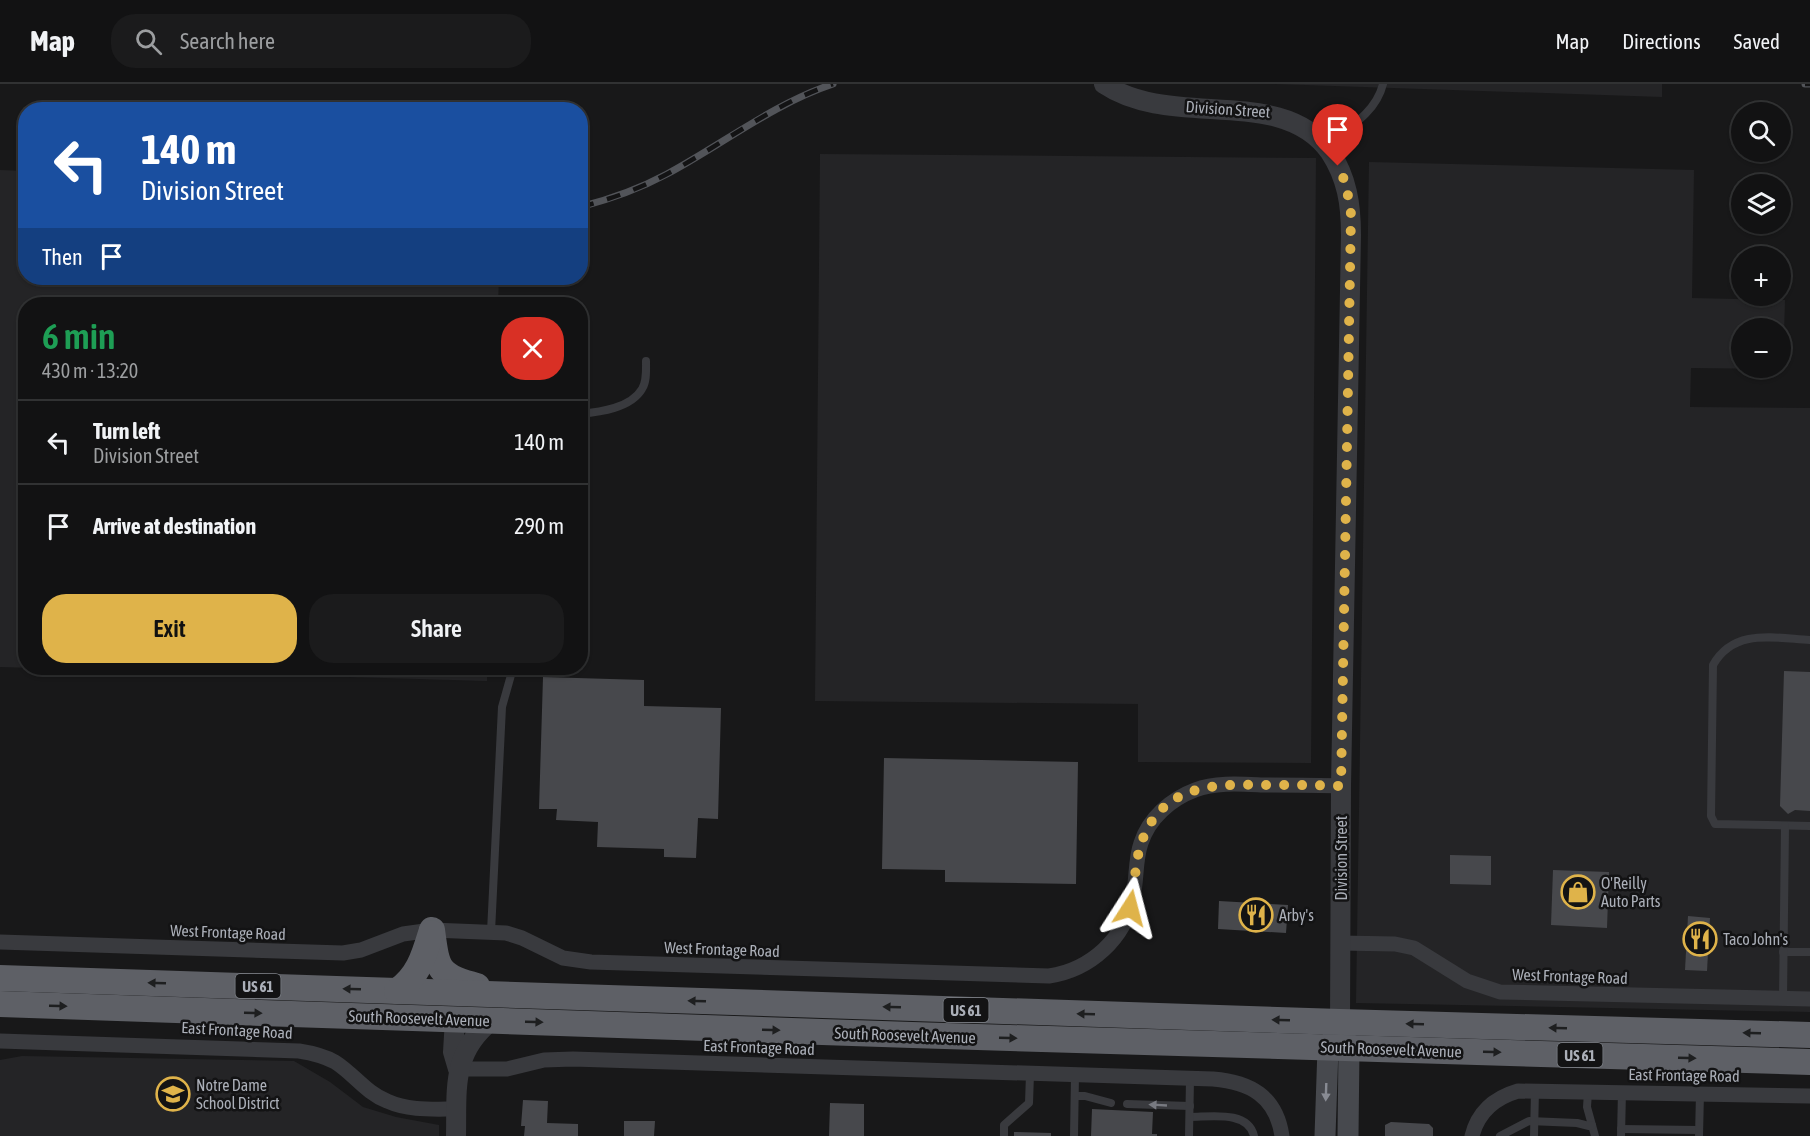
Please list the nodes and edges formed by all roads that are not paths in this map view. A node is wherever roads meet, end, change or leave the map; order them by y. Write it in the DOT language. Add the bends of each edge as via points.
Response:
graph roads {
  1 [pos="1104,84"];
  2 [pos="1383,84"];
  3 [pos="1326,145"];
  4 [pos="646,361"];
  5 [pos="588,413"];
  6 [pos="1810,640"];
  7 [pos="511,675"];
  8 [pos="1341,786"];
  9 [pos="1785,825"];
  10 [pos="1810,826"];
  11 [pos="432,930"];
  12 [pos="491,932"];
  13 [pos="0,942"];
  14 [pos="1340,943"];
  15 [pos="1783,952"];
  16 [pos="1810,952"];
  17 [pos="435,955"];
  18 [pos="0,978"];
  19 [pos="397,991"];
  20 [pos="429,992"];
  21 [pos="515,995"];
  22 [pos="593,998"];
  23 [pos="1783,999"];
  24 [pos="1810,999"];
  25 [pos="0,1004"];
  26 [pos="359,1016"];
  27 [pos="455,1019"];
  28 [pos="491,1020"];
  29 [pos="1340,1022"];
  30 [pos="1810,1035"];
  31 [pos="0,1041"];
  32 [pos="1339,1048"];
  33 [pos="1810,1062"];
  34 [pos="458,1069"];
  35 [pos="1030,1074"];
  36 [pos="1075,1075"];
  37 [pos="1190,1078"];
  38 [pos="1535,1089"];
  39 [pos="1588,1091"];
  40 [pos="1622,1092"];
  41 [pos="1700,1093"];
  42 [pos="1075,1096"];
  43 [pos="1810,1096"];
  44 [pos="1111,1103"];
  45 [pos="1126,1104"];
  46 [pos="1190,1106"];
  47 [pos="457,1109"];
  48 [pos="1190,1117"];
  49 [pos="1534,1122"];
  50 [pos="1592,1125"];
  51 [pos="1621,1132"];
  52 [pos="1699,1133"];
  53 [pos="456,1136"];
  54 [pos="1004,1136"];
  55 [pos="1074,1136"];
  56 [pos="1189,1136"];
  57 [pos="1254,1136"];
  58 [pos="1282,1136"];
  59 [pos="1325,1136"];
  60 [pos="1348,1136"];
  61 [pos="1472,1136"];
  62 [pos="1500,1136"];
  63 [pos="1534,1136"];
  64 [pos="1595,1136"];
  1 -- 3 [label="street, Division Street" via="1154,103 1282,114 1306,126"];
  2 -- 3 [label="lane" via="1373,107"];
  3 -- 8 [label="street, Division Street" via="1346,184 1351,214"];
  4 -- 5 [label="lane" via="645,379 636,396 607,410"];
  6 -- 9 [label="lane" via="1748,637 1719,654 1713,665 1711,816 1715,824"];
  7 -- 12 [label="lane" via="502,707"];
  8 -- 12 [label="street, West Frontage Road" via="1224,784 1198,789 1173,801 1145,833 1130,908 1120,930 1092,960 1063,974 1023,976 591,962 563,958 513,935"];
  8 -- 14 [label="street, Division Street"];
  9 -- 10 [label="lane"];
  9 -- 15 [label="lane"];
  11 -- 12 [label="street, West Frontage Road"];
  11 -- 13 [label="street, West Frontage Road" via="403,934 361,950 343,952"];
  11 -- 17 [label="highway"];
  11 -- 19 [label="highway" via="416,972"];
  14 -- 23 [label="street, West Frontage Road" via="1404,945 1421,951 1467,981 1500,992"];
  14 -- 29 [label="street, Division Street"];
  15 -- 16 [label="lane"];
  15 -- 23 [label="lane"];
  17 -- 20 [label="highway"];
  17 -- 21 [label="highway" via="439,967 451,978"];
  19 -- 18 [label="highway, South Roosevelt Avenue / US 61, one-way"];
  19 -- 20 [label="highway, South Roosevelt Avenue / US 61"];
  20 -- 21 [label="highway, South Roosevelt Avenue / US 61"];
  20 -- 26 [label="highway" via="410,1009"];
  21 -- 22 [label="highway, South Roosevelt Avenue / US 61"];
  22 -- 27 [label="highway" via="473,1006"];
  29 -- 22 [label="highway, South Roosevelt Avenue / US 61, one-way"];
  23 -- 24 [label="street, West Frontage Road"];
  25 -- 26 [label="highway, South Roosevelt Avenue / US 61, one-way"];
  26 -- 27 [label="highway, South Roosevelt Avenue / US 61"];
  27 -- 28 [label="highway, South Roosevelt Avenue / US 61"];
  27 -- 34 [label="street" via="453,1052"];
  28 -- 32 [label="highway, South Roosevelt Avenue / US 61, one-way"];
  28 -- 34 [label="street" via="469,1042"];
  30 -- 29 [label="highway, South Roosevelt Avenue / US 61, one-way"];
  29 -- 32 [label="main road, Division Street"];
  31 -- 47 [label="street, East Frontage Road" via="299,1051 335,1062 386,1101 410,1108"];
  32 -- 33 [label="highway, South Roosevelt Avenue / US 61, one-way"];
  32 -- 59 [label="main road, Division Street, one-way"];
  32 -- 60 [label="main road, Division Street"];
  34 -- 35 [label="street, East Frontage Road" via="507,1069 544,1060 573,1059"];
  34 -- 47 [label="street"];
  35 -- 36 [label="street, East Frontage Road"];
  35 -- 54 [label="lane" via="1029,1103 1004,1125"];
  36 -- 37 [label="street, East Frontage Road"];
  36 -- 42 [label="lane"];
  37 -- 46 [label="lane"];
  37 -- 58 [label="street, East Frontage Road" via="1229,1081 1255,1090 1271,1106"];
  38 -- 39 [label="street, East Frontage Road"];
  38 -- 49 [label="lane"];
  38 -- 61 [label="street, East Frontage Road" via="1518,1090 1495,1100 1477,1119"];
  39 -- 40 [label="street, East Frontage Road"];
  39 -- 50 [label="lane"];
  40 -- 41 [label="street, East Frontage Road"];
  40 -- 51 [label="lane"];
  41 -- 43 [label="street, East Frontage Road"];
  41 -- 52 [label="lane"];
  42 -- 44 [label="lane"];
  42 -- 55 [label="lane"];
  46 -- 45 [label="lane, one-way"];
  46 -- 48 [label="lane"];
  47 -- 53 [label="street"];
  48 -- 56 [label="lane"];
  48 -- 57 [label="lane" via="1237,1118 1248,1124"];
  49 -- 50 [label="lane"];
  49 -- 62 [label="lane"];
  49 -- 63 [label="lane"];
  50 -- 64 [label="lane"];
  51 -- 52 [label="lane"];
}
